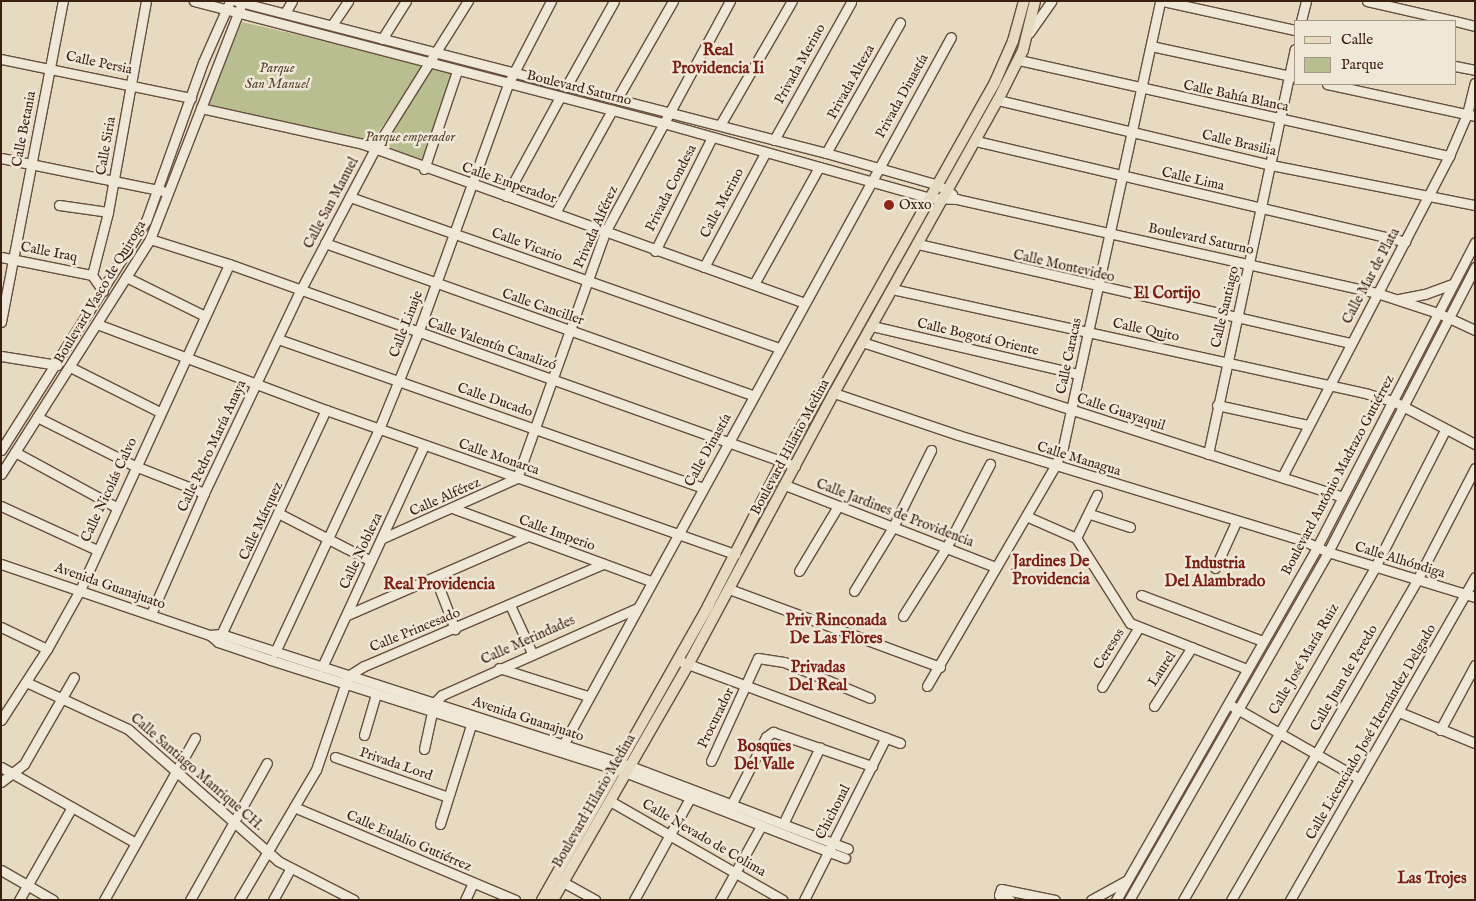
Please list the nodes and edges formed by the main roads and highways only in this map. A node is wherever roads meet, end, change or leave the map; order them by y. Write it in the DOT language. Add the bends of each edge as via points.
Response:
graph roads {
  1 [pos="1024,1"];
  2 [pos="1035,1"];
  3 [pos="646,728"];
  4 [pos="542,900"];
  5 [pos="553,900"];
  1 -- 3 [label="main road, Boulevard Hilario Medina" via="1002,68 782,460 677,660"];
  2 -- 3 [label="main road, Boulevard Hilario Medina" via="1029,33 1019,60 998,100 834,392 688,665"];
  3 -- 4 [label="main road, Boulevard Hilario Medina" via="617,766"];
  3 -- 5 [label="main road, Boulevard Hilario Medina" via="628,770"];
}
